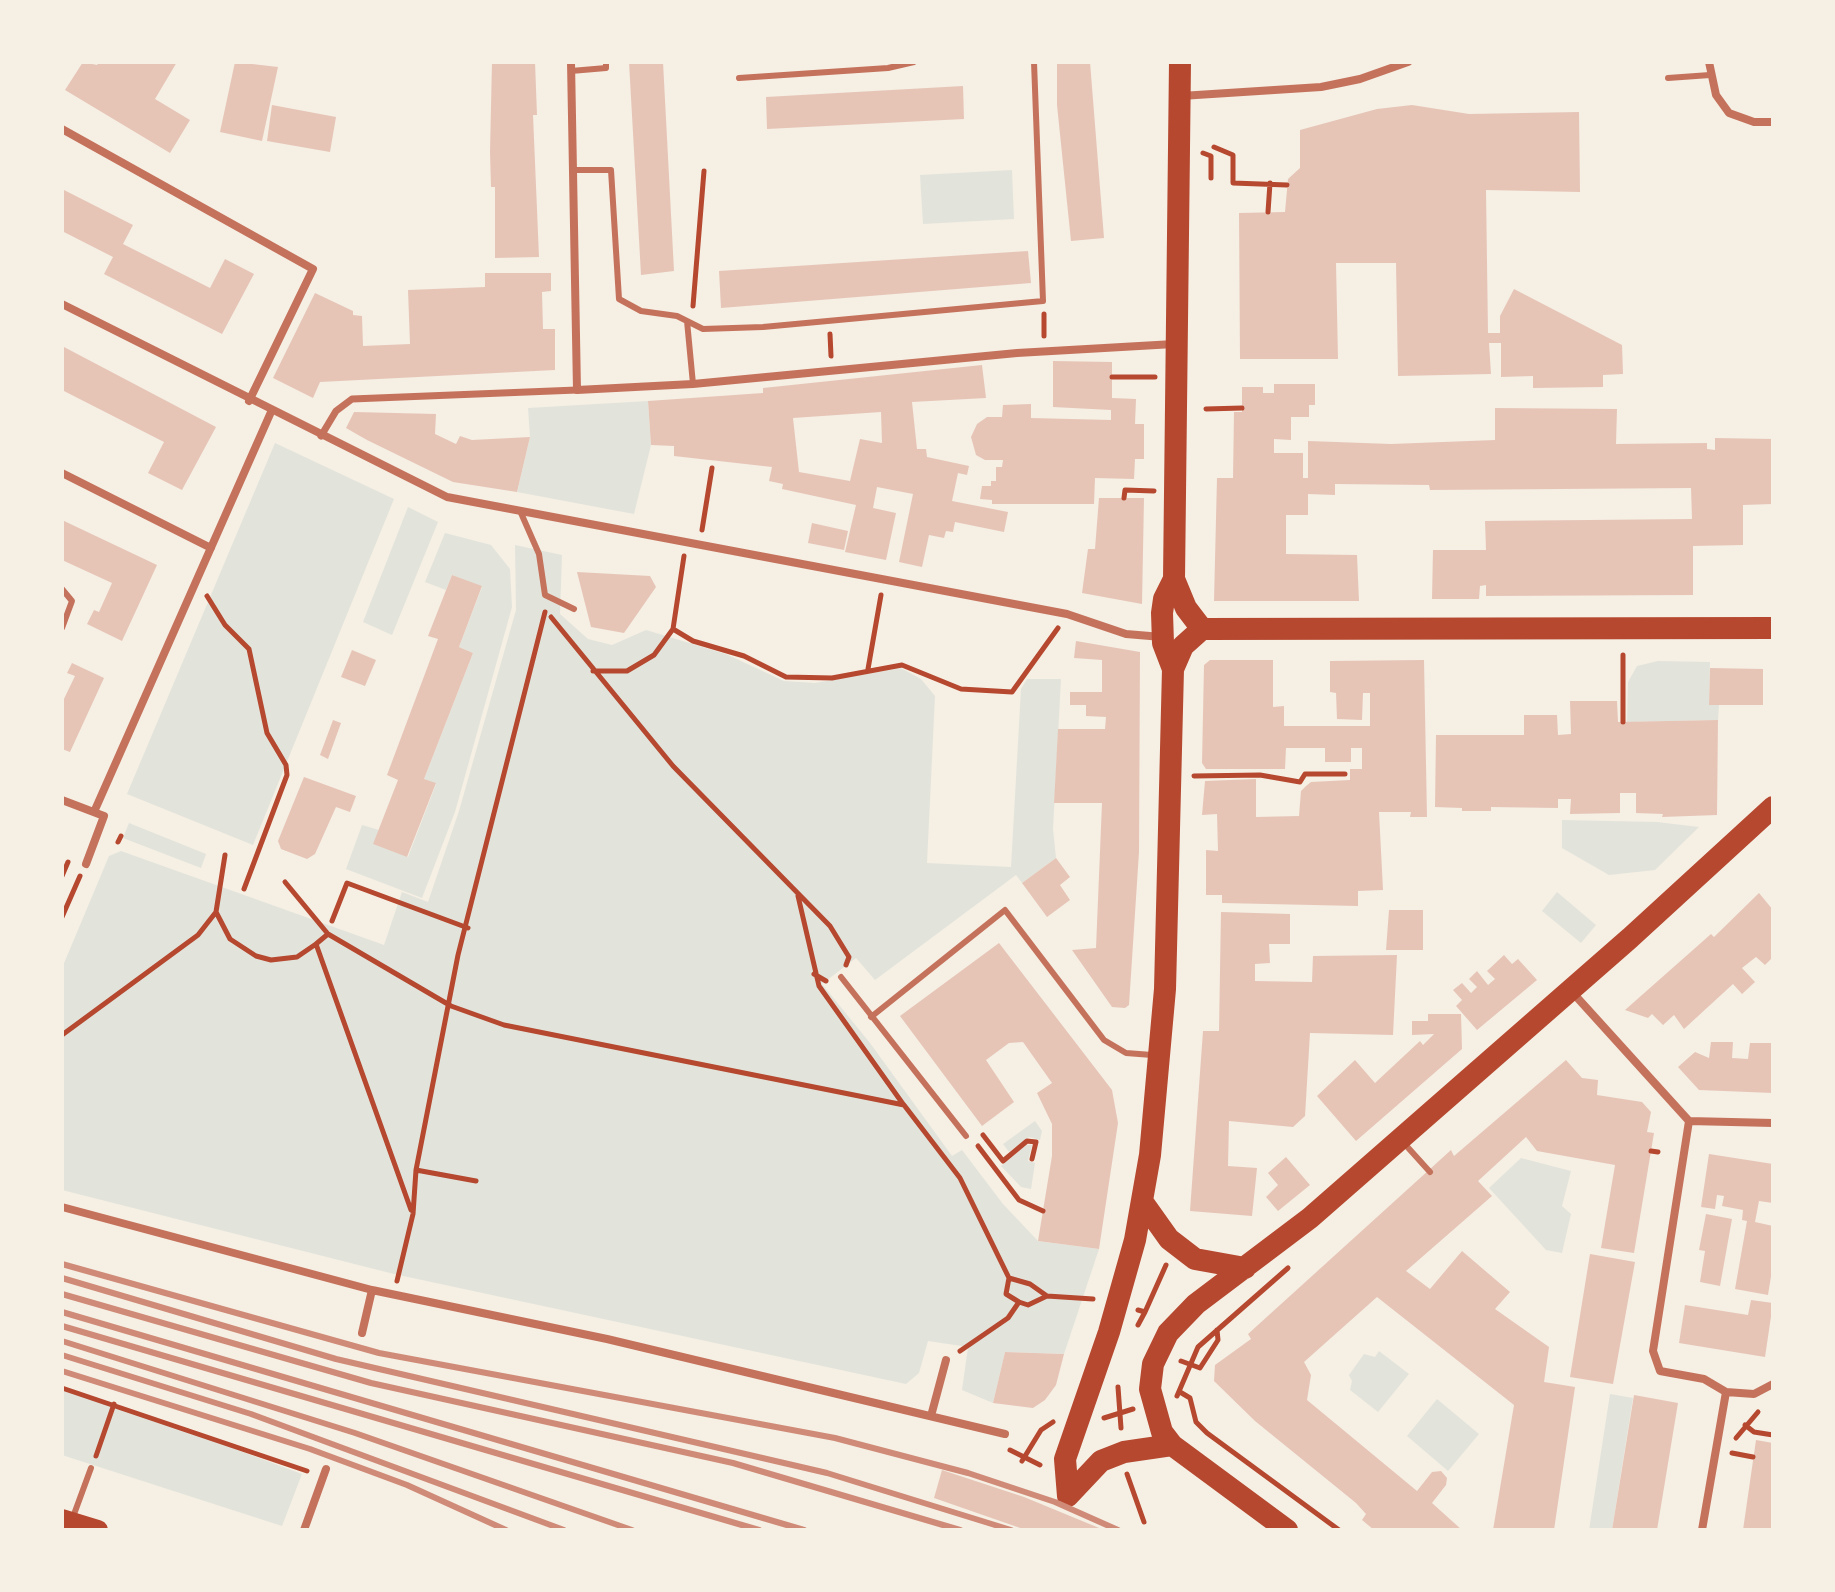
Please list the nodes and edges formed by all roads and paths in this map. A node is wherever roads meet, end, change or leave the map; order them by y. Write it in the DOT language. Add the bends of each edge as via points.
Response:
graph roads {
  1 [pos="606,62"];
  2 [pos="914,62"];
  3 [pos="1034,62"];
  4 [pos="1180,62"];
  5 [pos="1408,62"];
  6 [pos="1709,62"];
  7 [pos="571,66"];
  8 [pos="1710,75"];
  9 [pos="739,78"];
  10 [pos="1668,78"];
  11 [pos="1180,96"];
  12 [pos="1773,122"];
  13 [pos="62,129"];
  14 [pos="1214,147"];
  15 [pos="572,170"];
  16 [pos="704,171"];
  17 [pos="1270,183"];
  18 [pos="1287,185"];
  19 [pos="1268,212"];
  20 [pos="1043,301"];
  21 [pos="62,304"];
  22 [pos="829,321"];
  23 [pos="690,322"];
  24 [pos="1176,344"];
  25 [pos="1044,351"];
  26 [pos="832,371"];
  27 [pos="1112,377"];
  28 [pos="1176,377"];
  29 [pos="693,384"];
  30 [pos="577,390"];
  31 [pos="249,401"];
  32 [pos="1242,408"];
  33 [pos="1206,409"];
  34 [pos="271,412"];
  35 [pos="321,436"];
  36 [pos="712,468"];
  37 [pos="62,473"];
  38 [pos="1175,492"];
  39 [pos="1124,498"];
  40 [pos="521,513"];
  41 [pos="702,530"];
  42 [pos="686,544"];
  43 [pos="211,548"];
  44 [pos="1174,579"];
  45 [pos="62,589"];
  46 [pos="209,600"];
  47 [pos="879,605"];
  48 [pos="574,609"];
  49 [pos="1067,614"];
  50 [pos="62,628"];
  51 [pos="1773,628"];
  52 [pos="673,629"];
  53 [pos="1202,629"];
  54 [pos="1163,637"];
  55 [pos="1623,655"];
  56 [pos="868,669"];
  57 [pos="1173,669"];
  58 [pos="593,671"];
  59 [pos="1623,722"];
  60 [pos="1345,774"];
  61 [pos="1194,776"];
  62 [pos="62,800"];
  63 [pos="1773,807"];
  64 [pos="99,814"];
  65 [pos="225,855"];
  66 [pos="86,864"];
  67 [pos="285,882"];
  68 [pos="244,889"];
  69 [pos="798,895"];
  70 [pos="216,912"];
  71 [pos="62,917"];
  72 [pos="332,921"];
  73 [pos="468,928"];
  74 [pos="328,934"];
  75 [pos="316,944"];
  76 [pos="841,977"];
  77 [pos="1570,989"];
  78 [pos="451,1006"];
  79 [pos="871,1017"];
  80 [pos="62,1035"];
  81 [pos="1160,1056"];
  82 [pos="904,1105"];
  83 [pos="1689,1121"];
  84 [pos="1773,1123"];
  85 [pos="982,1134"];
  86 [pos="966,1136"];
  87 [pos="1400,1139"];
  88 [pos="1032,1159"];
  89 [pos="416,1170"];
  90 [pos="1430,1172"];
  91 [pos="476,1181"];
  92 [pos="1142,1201"];
  93 [pos="62,1207"];
  94 [pos="1043,1211"];
  95 [pos="413,1214"];
  96 [pos="1169,1259"];
  97 [pos="1245,1268"];
  98 [pos="1009,1278"];
  99 [pos="372,1290"];
  100 [pos="394,1294"];
  101 [pos="1047,1296"];
  102 [pos="1094,1299"];
  103 [pos="1019,1302"];
  104 [pos="1145,1312"];
  105 [pos="362,1333"];
  106 [pos="946,1360"];
  107 [pos="1189,1364"];
  108 [pos="1773,1384"];
  109 [pos="62,1388"];
  110 [pos="1726,1392"];
  111 [pos="1118,1402"];
  112 [pos="114,1404"];
  113 [pos="1769,1407"];
  114 [pos="1131,1410"];
  115 [pos="1119,1413"];
  116 [pos="931,1416"];
  117 [pos="1078,1424"];
  118 [pos="1745,1425"];
  119 [pos="1005,1434"];
  120 [pos="1773,1435"];
  121 [pos="1172,1445"];
  122 [pos="1731,1453"];
  123 [pos="1753,1457"];
  124 [pos="1040,1465"];
  125 [pos="1728,1465"];
  126 [pos="91,1468"];
  127 [pos="325,1473"];
  128 [pos="1127,1475"];
  129 [pos="67,1520"];
  130 [pos="1144,1522"];
  131 [pos="98,1530"];
  132 [pos="304,1530"];
  133 [pos="1287,1530"];
  134 [pos="1339,1530"];
  135 [pos="1702,1530"];
  1 -- 7 [label="lane" via="606,68"];
  2 -- 9 [label="lane"];
  3 -- 20 [label="lane"];
  4 -- 11 [label="highway"];
  5 -- 11 [label="street" via="1321,87"];
  6 -- 8 [label="street"];
  7 -- 15 [label="street"];
  8 -- 10 [label="lane"];
  8 -- 12 [label="street" via="1729,113"];
  11 -- 24 [label="highway"];
  13 -- 31 [label="street" via="313,269"];
  14 -- 17 [label="path" via="1233,155 1233,183"];
  15 -- 23 [label="lane" via="611,170 619,299 641,311"];
  15 -- 30 [label="street"];
  16 -- 23 [label="path"];
  17 -- 18 [label="path"];
  17 -- 19 [label="path"];
  20 -- 22 [label="lane"];
  20 -- 25 [label="path"];
  21 -- 31 [label="street"];
  22 -- 23 [label="lane" via="703,329"];
  22 -- 26 [label="path"];
  23 -- 29 [label="lane"];
  24 -- 25 [label="street"];
  24 -- 28 [label="highway"];
  25 -- 26 [label="street"];
  26 -- 29 [label="street"];
  27 -- 28 [label="path"];
  28 -- 38 [label="highway"];
  29 -- 30 [label="street"];
  30 -- 35 [label="street" via="352,399 336,411"];
  31 -- 34 [label="street"];
  32 -- 33 [label="path"];
  34 -- 35 [label="street"];
  34 -- 43 [label="street"];
  35 -- 40 [label="street" via="447,497"];
  36 -- 41 [label="path"];
  37 -- 43 [label="street"];
  38 -- 39 [label="path" via="1125,490"];
  38 -- 44 [label="highway"];
  40 -- 42 [label="street"];
  40 -- 48 [label="lane" via="539,554 545,595"];
  42 -- 49 [label="street"];
  42 -- 52 [label="path"];
  43 -- 64 [label="street"];
  44 -- 53 [label="highway"];
  44 -- 54 [label="highway" via="1164,599"];
  45 -- 50 [label="lane" via="72,601"];
  46 -- 68 [label="path" via="249,649 267,733 286,765 287,775"];
  47 -- 56 [label="path"];
  49 -- 54 [label="street" via="1126,634"];
  49 -- 56 [label="path" via="1012,692 961,689 902,665"];
  51 -- 53 [label="highway"];
  52 -- 56 [label="path" via="786,677 832,678"];
  52 -- 58 [label="path" via="654,655 627,671"];
  53 -- 57 [label="highway" via="1183,646"];
  54 -- 57 [label="highway"];
  55 -- 59 [label="path"];
  57 -- 81 [label="highway" via="1169,909"];
  58 -- 69 [label="path" via="673,766"];
  58 -- 73 [label="path" via="545,610"];
  60 -- 61 [label="path" via="1305,774 1304,783 1260,775"];
  62 -- 64 [label="street"];
  63 -- 77 [label="highway"];
  64 -- 66 [label="street"];
  65 -- 70 [label="path"];
  66 -- 71 [label="path"];
  67 -- 74 [label="path"];
  69 -- 76 [label="path" via="830,926 849,957"];
  69 -- 82 [label="path" via="819,986"];
  70 -- 75 [label="path" via="230,939 256,956 297,957"];
  70 -- 80 [label="path" via="198,935"];
  72 -- 73 [label="path" via="347,883"];
  73 -- 78 [label="path" via="458,955"];
  74 -- 75 [label="path"];
  74 -- 78 [label="path"];
  75 -- 95 [label="path"];
  76 -- 79 [label="lane"];
  77 -- 83 [label="street"];
  77 -- 87 [label="highway"];
  78 -- 82 [label="path" via="504,1025"];
  78 -- 89 [label="path"];
  79 -- 81 [label="lane" via="1005,910 1104,1040 1126,1053"];
  79 -- 86 [label="lane"];
  81 -- 92 [label="highway"];
  82 -- 98 [label="path" via="960,1178"];
  83 -- 84 [label="street"];
  83 -- 110 [label="street" via="1653,1351 1660,1371 1704,1379"];
  85 -- 88 [label="path" via="1003,1161 1027,1141 1036,1142"];
  86 -- 94 [label="path" via="974,1139 1019,1200"];
  87 -- 90 [label="lane"];
  87 -- 97 [label="highway"];
  89 -- 91 [label="path"];
  89 -- 95 [label="path"];
  92 -- 97 [label="highway" via="1169,1239 1195,1259"];
  92 -- 117 [label="highway" via="1117,1304"];
  93 -- 99 [label="street"];
  95 -- 100 [label="path"];
  96 -- 104 [label="path"];
  97 -- 121 [label="highway" via="1181,1318 1157,1352 1150,1389 1157,1420"];
  98 -- 101 [label="path"];
  98 -- 103 [label="path" via="1006,1294"];
  99 -- 100 [label="street"];
  99 -- 105 [label="street"];
  100 -- 116 [label="street"];
  101 -- 102 [label="path"];
  101 -- 103 [label="path" via="1028,1305"];
  103 -- 106 [label="path" via="1008,1318"];
  106 -- 116 [label="street"];
  107 -- 107 [label="path" via="1198,1347 1217,1330 1218,1340 1200,1368"];
  107 -- 134 [label="path" via="1180,1392 1190,1398 1196,1422"];
  108 -- 110 [label="street" via="1754,1394"];
  109 -- 112 [label="path"];
  110 -- 135 [label="street"];
  111 -- 115 [label="path"];
  112 -- 126 [label="path"];
  112 -- 127 [label="path"];
  113 -- 118 [label="path"];
  114 -- 115 [label="path"];
  115 -- 117 [label="path"];
  116 -- 119 [label="street"];
  117 -- 121 [label="highway" via="1065,1459 1068,1496 1101,1461"];
  117 -- 124 [label="path" via="1047,1423 1023,1460"];
  118 -- 120 [label="path"];
  118 -- 122 [label="path"];
  121 -- 133 [label="highway"];
  122 -- 123 [label="path"];
  122 -- 125 [label="path"];
  126 -- 129 [label="lane"];
  127 -- 132 [label="street"];
  128 -- 130 [label="path"];
  129 -- 131 [label="main road"];
}
